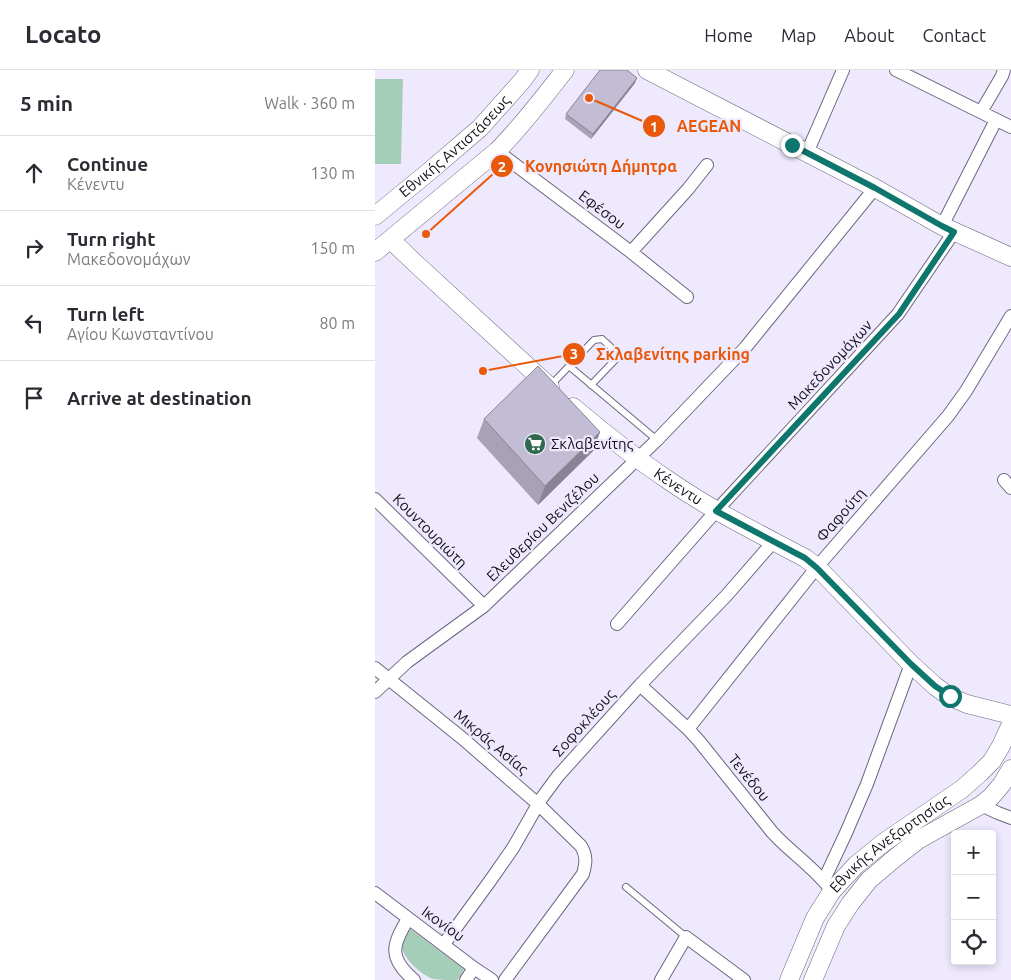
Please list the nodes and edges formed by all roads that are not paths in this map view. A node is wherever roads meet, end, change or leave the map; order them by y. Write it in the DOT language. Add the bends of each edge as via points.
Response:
graph roads {
  1 [pos="530,70"];
  2 [pos="565,70"];
  3 [pos="647,70"];
  4 [pos="843,70"];
  5 [pos="896,70"];
  6 [pos="1004,70"];
  7 [pos="981,112"];
  8 [pos="996,120"];
  9 [pos="1011,127"];
  10 [pos="497,151"];
  11 [pos="807,153"];
  12 [pos="707,165"];
  13 [pos="875,188"];
  14 [pos="375,216"];
  15 [pos="948,229"];
  16 [pos="391,240"];
  17 [pos="375,252"];
  18 [pos="631,252"];
  19 [pos="1011,258"];
  20 [pos="687,297"];
  21 [pos="1011,316"];
  22 [pos="569,366"];
  23 [pos="591,386"];
  24 [pos="549,387"];
  25 [pos="657,440"];
  26 [pos="637,458"];
  27 [pos="375,499"];
  28 [pos="716,511"];
  29 [pos="773,542"];
  30 [pos="817,568"];
  31 [pos="484,606"];
  32 [pos="617,624"];
  33 [pos="911,664"];
  34 [pos="375,668"];
  35 [pos="388,679"];
  36 [pos="640,685"];
  37 [pos="375,692"];
  38 [pos="1011,715"];
  39 [pos="1011,724"];
  40 [pos="688,729"];
  41 [pos="1011,769"];
  42 [pos="538,804"];
  43 [pos="981,805"];
  44 [pos="1011,818"];
  45 [pos="828,885"];
  46 [pos="627,887"];
  47 [pos="375,893"];
  48 [pos="408,918"];
  49 [pos="686,936"];
  50 [pos="444,944"];
  51 [pos="474,968"];
  52 [pos="414,980"];
  53 [pos="465,980"];
  54 [pos="492,980"];
  55 [pos="505,980"];
  56 [pos="661,980"];
  57 [pos="744,980"];
  58 [pos="789,980"];
  59 [pos="813,980"];
  1 -- 14 [label="street, Εθνικής Αντιστάσεως" via="479,128"];
  2 -- 10 [label="street, Εθνικής Αντιστάσεως"];
  3 -- 11 [label="street"];
  4 -- 11 [label="street"];
  5 -- 7 [label="street"];
  6 -- 7 [label="street"];
  7 -- 8 [label="street"];
  8 -- 9 [label="street"];
  8 -- 15 [label="street, Μακεδονομάχων"];
  10 -- 16 [label="street, Εθνικής Αντιστάσεως"];
  10 -- 18 [label="street, Εφέσου"];
  11 -- 13 [label="street"];
  12 -- 18 [label="street"];
  13 -- 15 [label="street"];
  13 -- 25 [label="street, Ελευθερίου Βενιζέλου" via="745,348"];
  15 -- 19 [label="street"];
  15 -- 28 [label="street, Μακεδονομάχων" via="899,314"];
  16 -- 17 [label="street, Εθνικής Αντιστάσεως"];
  16 -- 24 [label="street, Κένεντυ"];
  18 -- 20 [label="street, Εφέσου"];
  21 -- 30 [label="street, Φαφούτη" via="948,416"];
  22 -- 23 [label="lane"];
  22 -- 23 [label="lane" via="594,340 601,339 615,351 615,360"];
  22 -- 24 [label="lane"];
  23 -- 25 [label="lane"];
  24 -- 26 [label="street, Κένεντυ"];
  25 -- 26 [label="street, Ελευθερίου Βενιζέλου"];
  26 -- 28 [label="street, Κένεντυ"];
  26 -- 31 [label="street, Ελευθερίου Βενιζέλου"];
  27 -- 31 [label="street, Κουντουριώτη"];
  28 -- 29 [label="street, Κένεντυ"];
  28 -- 32 [label="street, Μακεδονομάχων"];
  29 -- 30 [label="street, Κένεντυ" via="805,558"];
  29 -- 36 [label="street, Σοφοκλέους"];
  30 -- 33 [label="street, Κένεντυ"];
  30 -- 40 [label="street, Φαφούτη"];
  31 -- 35 [label="street, Ελευθερίου Βενιζέλου"];
  33 -- 38 [label="street, Κένεντυ" via="950,696 967,704"];
  33 -- 45 [label="street"];
  34 -- 35 [label="street, Μικράς Ασίας"];
  35 -- 37 [label="street, Ελευθερίου Βενιζέλου"];
  35 -- 42 [label="street, Μικράς Ασίας"];
  36 -- 40 [label="street, Τενέδου"];
  36 -- 42 [label="street, Σοφοκλέους" via="558,776"];
  39 -- 45 [label="street, Εθνικής Ανεξαρτησίας" via="992,761 962,789"];
  40 -- 45 [label="street, Τενέδου" via="772,832"];
  41 -- 43 [label="street" via="1002,784"];
  42 -- 50 [label="street, Σοφοκλέους" via="513,848"];
  42 -- 55 [label="street, Μικράς Ασίας" via="581,846 586,863 583,874"];
  43 -- 44 [label="street"];
  43 -- 59 [label="street" via="918,840 869,880 836,926"];
  45 -- 58 [label="street, Εθνικής Ανεξαρτησίας"];
  46 -- 49 [label="lane"];
  47 -- 48 [label="street, Ικονίου"];
  48 -- 50 [label="street, Ικονίου"];
  48 -- 52 [label="street" via="398,936 395,951 397,962"];
  49 -- 56 [label="street"];
  49 -- 57 [label="street"];
  50 -- 51 [label="street, Ικονίου"];
  51 -- 53 [label="street"];
  51 -- 54 [label="street, Ικονίου"];
}
